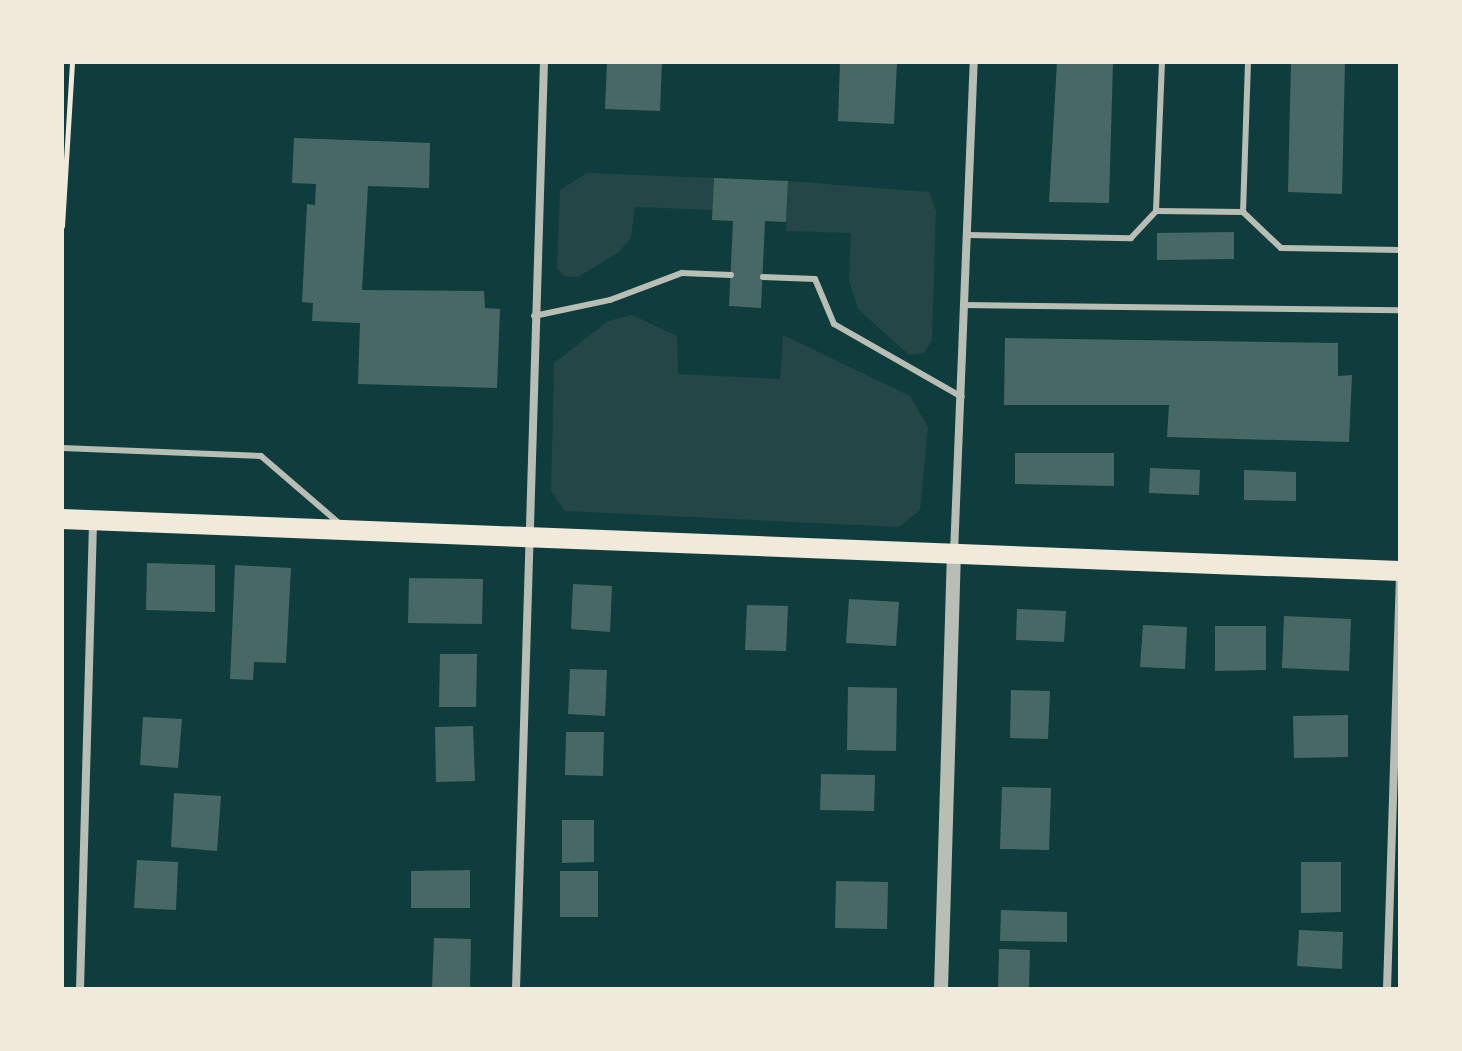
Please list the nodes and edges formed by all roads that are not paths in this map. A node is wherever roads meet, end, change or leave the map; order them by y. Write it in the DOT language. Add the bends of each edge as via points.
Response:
graph roads {
  1 [pos="544,62"];
  2 [pos="974,62"];
  3 [pos="1162,62"];
  4 [pos="1248,62"];
  5 [pos="1156,211"];
  6 [pos="1243,212"];
  7 [pos="968,235"];
  8 [pos="1400,250"];
  9 [pos="731,275"];
  10 [pos="763,277"];
  11 [pos="964,305"];
  12 [pos="1400,310"];
  13 [pos="534,316"];
  14 [pos="962,397"];
  15 [pos="62,448"];
  16 [pos="62,519"];
  17 [pos="94,520"];
  18 [pos="345,528"];
  19 [pos="527,537"];
  20 [pos="954,553"];
  21 [pos="1400,571"];
  22 [pos="1400,579"];
  23 [pos="80,989"];
  24 [pos="516,989"];
  25 [pos="941,989"];
  26 [pos="1387,989"];
  1 -- 13 [label="street"];
  2 -- 7 [label="street"];
  3 -- 5 [label="lane"];
  4 -- 6 [label="lane"];
  5 -- 6 [label="lane"];
  5 -- 7 [label="lane" via="1131,238"];
  6 -- 8 [label="lane" via="1281,248"];
  7 -- 11 [label="street"];
  9 -- 13 [label="lane" via="682,273 610,300"];
  10 -- 14 [label="lane" via="815,279 834,324"];
  11 -- 12 [label="lane"];
  11 -- 14 [label="street"];
  13 -- 19 [label="street"];
  14 -- 20 [label="street"];
  15 -- 18 [label="lane" via="261,456"];
  16 -- 17 [label="main road"];
  17 -- 18 [label="main road"];
  17 -- 23 [label="street"];
  18 -- 19 [label="main road"];
  19 -- 20 [label="main road"];
  19 -- 24 [label="street"];
  20 -- 21 [label="main road"];
  20 -- 25 [label="street"];
  22 -- 26 [label="street"];
}
